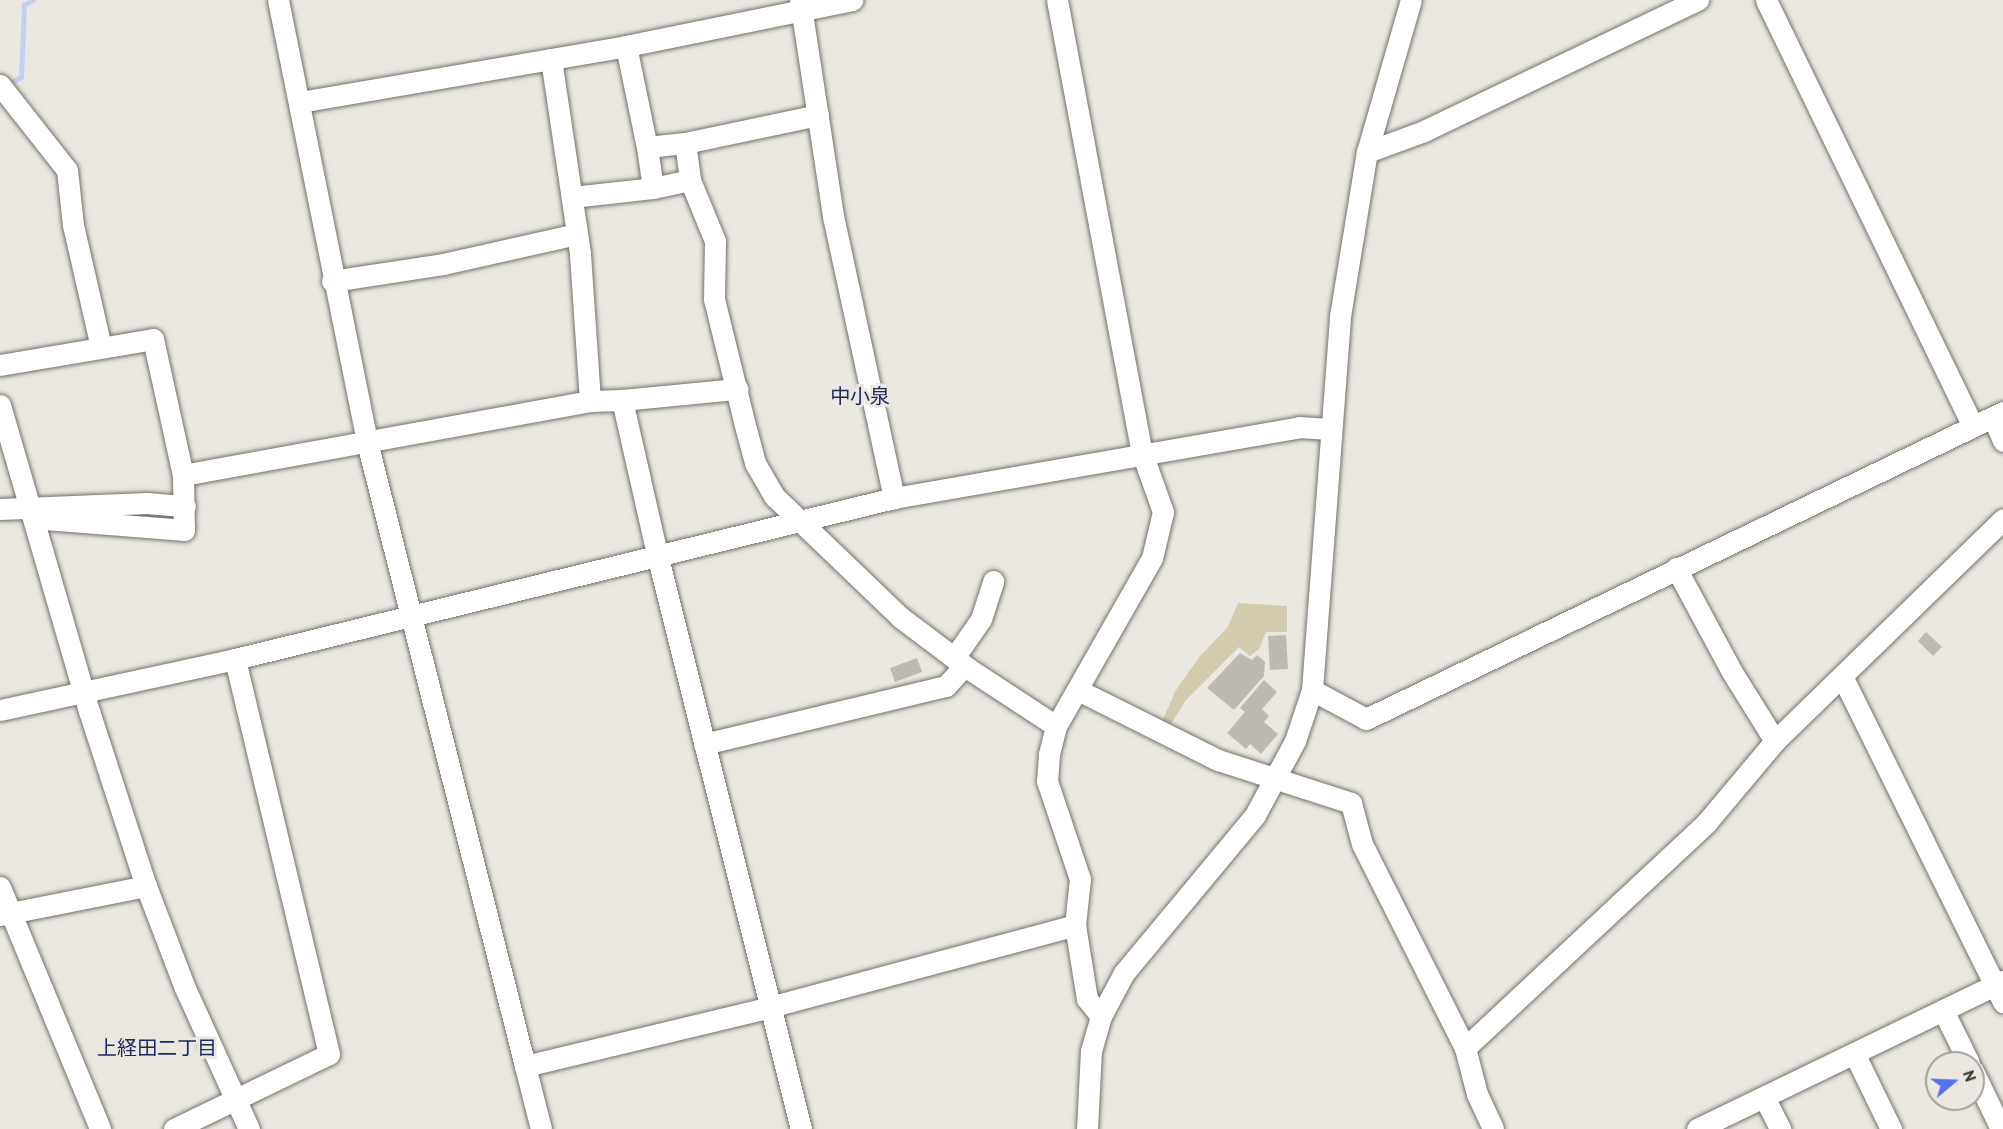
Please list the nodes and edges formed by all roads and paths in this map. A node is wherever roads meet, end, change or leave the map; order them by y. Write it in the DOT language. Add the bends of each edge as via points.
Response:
graph roads {
  1 [pos="278,0"];
  2 [pos="852,0"];
  3 [pos="1057,0"];
  4 [pos="1411,0"];
  5 [pos="1698,0"];
  6 [pos="1766,0"];
  7 [pos="801,4"];
  8 [pos="626,46"];
  9 [pos="551,59"];
  10 [pos="0,86"];
  11 [pos="300,102"];
  12 [pos="818,115"];
  13 [pos="685,143"];
  14 [pos="647,147"];
  15 [pos="1367,152"];
  16 [pos="690,180"];
  17 [pos="653,188"];
  18 [pos="572,197"];
  19 [pos="577,234"];
  20 [pos="332,281"];
  21 [pos="101,347"];
  22 [pos="0,365"];
  23 [pos="737,390"];
  24 [pos="590,400"];
  25 [pos="622,400"];
  26 [pos="0,405"];
  27 [pos="1998,414"];
  28 [pos="1973,426"];
  29 [pos="1329,429"];
  30 [pos="2003,441"];
  31 [pos="367,442"];
  32 [pos="1142,453"];
  33 [pos="183,475"];
  34 [pos="894,498"];
  35 [pos="0,509"];
  36 [pos="32,513"];
  37 [pos="2003,519"];
  38 [pos="799,521"];
  39 [pos="657,554"];
  40 [pos="1676,568"];
  41 [pos="993,581"];
  42 [pos="409,614"];
  43 [pos="235,659"];
  44 [pos="959,662"];
  45 [pos="1842,675"];
  46 [pos="1078,690"];
  47 [pos="1312,690"];
  48 [pos="85,692"];
  49 [pos="0,710"];
  50 [pos="1056,726"];
  51 [pos="1775,741"];
  52 [pos="704,744"];
  53 [pos="1277,777"];
  54 [pos="146,886"];
  55 [pos="0,887"];
  56 [pos="4,914"];
  57 [pos="1075,925"];
  58 [pos="2000,990"];
  59 [pos="770,1007"];
  60 [pos="1943,1010"];
  61 [pos="1101,1016"];
  62 [pos="1465,1048"];
  63 [pos="1963,1051"];
  64 [pos="1854,1053"];
  65 [pos="525,1065"];
  66 [pos="1985,1096"];
  67 [pos="1764,1097"];
  68 [pos="234,1101"];
  69 [pos="100,1129"];
  70 [pos="174,1129"];
  71 [pos="249,1129"];
  72 [pos="541,1129"];
  73 [pos="801,1129"];
  74 [pos="1087,1129"];
  75 [pos="1493,1129"];
  76 [pos="1697,1129"];
  77 [pos="1780,1129"];
  78 [pos="1891,1129"];
  79 [pos="2001,1129"];
  1 -- 11 [label="street"];
  2 -- 7 [label="street"];
  3 -- 32 [label="street"];
  4 -- 15 [label="street"];
  5 -- 15 [label="street" via="1424,131"];
  6 -- 28 [label="street"];
  7 -- 8 [label="street"];
  7 -- 12 [label="street"];
  8 -- 9 [label="street"];
  8 -- 14 [label="street"];
  9 -- 11 [label="street"];
  9 -- 18 [label="street"];
  10 -- 21 [label="street" via="67,170 73,225"];
  11 -- 20 [label="street"];
  12 -- 13 [label="street"];
  12 -- 34 [label="street" via="833,216"];
  13 -- 14 [label="street"];
  13 -- 16 [label="street"];
  14 -- 17 [label="street"];
  15 -- 29 [label="street" via="1340,316"];
  16 -- 17 [label="street"];
  16 -- 23 [label="street" via="715,241 714,299"];
  17 -- 18 [label="street"];
  18 -- 19 [label="street"];
  19 -- 20 [label="street" via="444,264"];
  19 -- 24 [label="street"];
  20 -- 31 [label="street"];
  21 -- 22 [label="street"];
  21 -- 33 [label="street" via="153,339"];
  23 -- 25 [label="street"];
  23 -- 38 [label="street" via="755,463 775,497"];
  24 -- 25 [label="street"];
  24 -- 31 [label="street"];
  25 -- 39 [label="street"];
  26 -- 36 [label="street"];
  27 -- 28 [label="street"];
  27 -- 30 [label="street"];
  28 -- 40 [label="street"];
  29 -- 32 [label="street" via="1299,427"];
  29 -- 47 [label="street"];
  31 -- 33 [label="street"];
  31 -- 42 [label="street"];
  32 -- 34 [label="street"];
  32 -- 46 [label="street" via="1163,512 1152,558"];
  33 -- 36 [label="street" via="184,530"];
  34 -- 38 [label="street"];
  35 -- 36 [label="street"];
  36 -- 48 [label="street"];
  37 -- 45 [label="street"];
  38 -- 39 [label="street"];
  38 -- 44 [label="street" via="900,617"];
  39 -- 42 [label="street"];
  39 -- 52 [label="street"];
  40 -- 47 [label="street" via="1366,719"];
  40 -- 51 [label="street" via="1732,672"];
  41 -- 44 [label="street" via="981,619"];
  42 -- 43 [label="street"];
  42 -- 65 [label="street"];
  43 -- 48 [label="street"];
  43 -- 68 [label="street" via="329,1054"];
  44 -- 50 [label="street"];
  44 -- 52 [label="street" via="946,686"];
  45 -- 51 [label="street"];
  45 -- 58 [label="street"];
  46 -- 50 [label="street"];
  46 -- 53 [label="street" via="1218,760"];
  47 -- 53 [label="street" via="1295,741"];
  48 -- 49 [label="street"];
  48 -- 54 [label="street"];
  50 -- 57 [label="street" via="1047,781 1080,879"];
  51 -- 62 [label="street" via="1707,822"];
  52 -- 59 [label="street"];
  53 -- 61 [label="street" via="1255,815 1124,973"];
  53 -- 62 [label="street" via="1351,803 1362,844"];
  54 -- 56 [label="street"];
  54 -- 68 [label="street"];
  55 -- 56 [label="street"];
  56 -- 69 [label="street"];
  57 -- 59 [label="street"];
  57 -- 61 [label="street" via="1087,999"];
  58 -- 60 [label="street"];
  59 -- 65 [label="street"];
  59 -- 73 [label="street"];
  60 -- 63 [label="street"];
  60 -- 64 [label="street"];
  61 -- 74 [label="street" via="1091,1051"];
  62 -- 75 [label="street" via="1477,1094"];
  64 -- 67 [label="street"];
  64 -- 78 [label="street"];
  65 -- 72 [label="street"];
  66 -- 79 [label="street"];
  67 -- 76 [label="street"];
  67 -- 77 [label="street"];
  68 -- 70 [label="street"];
  68 -- 71 [label="street"];
}
